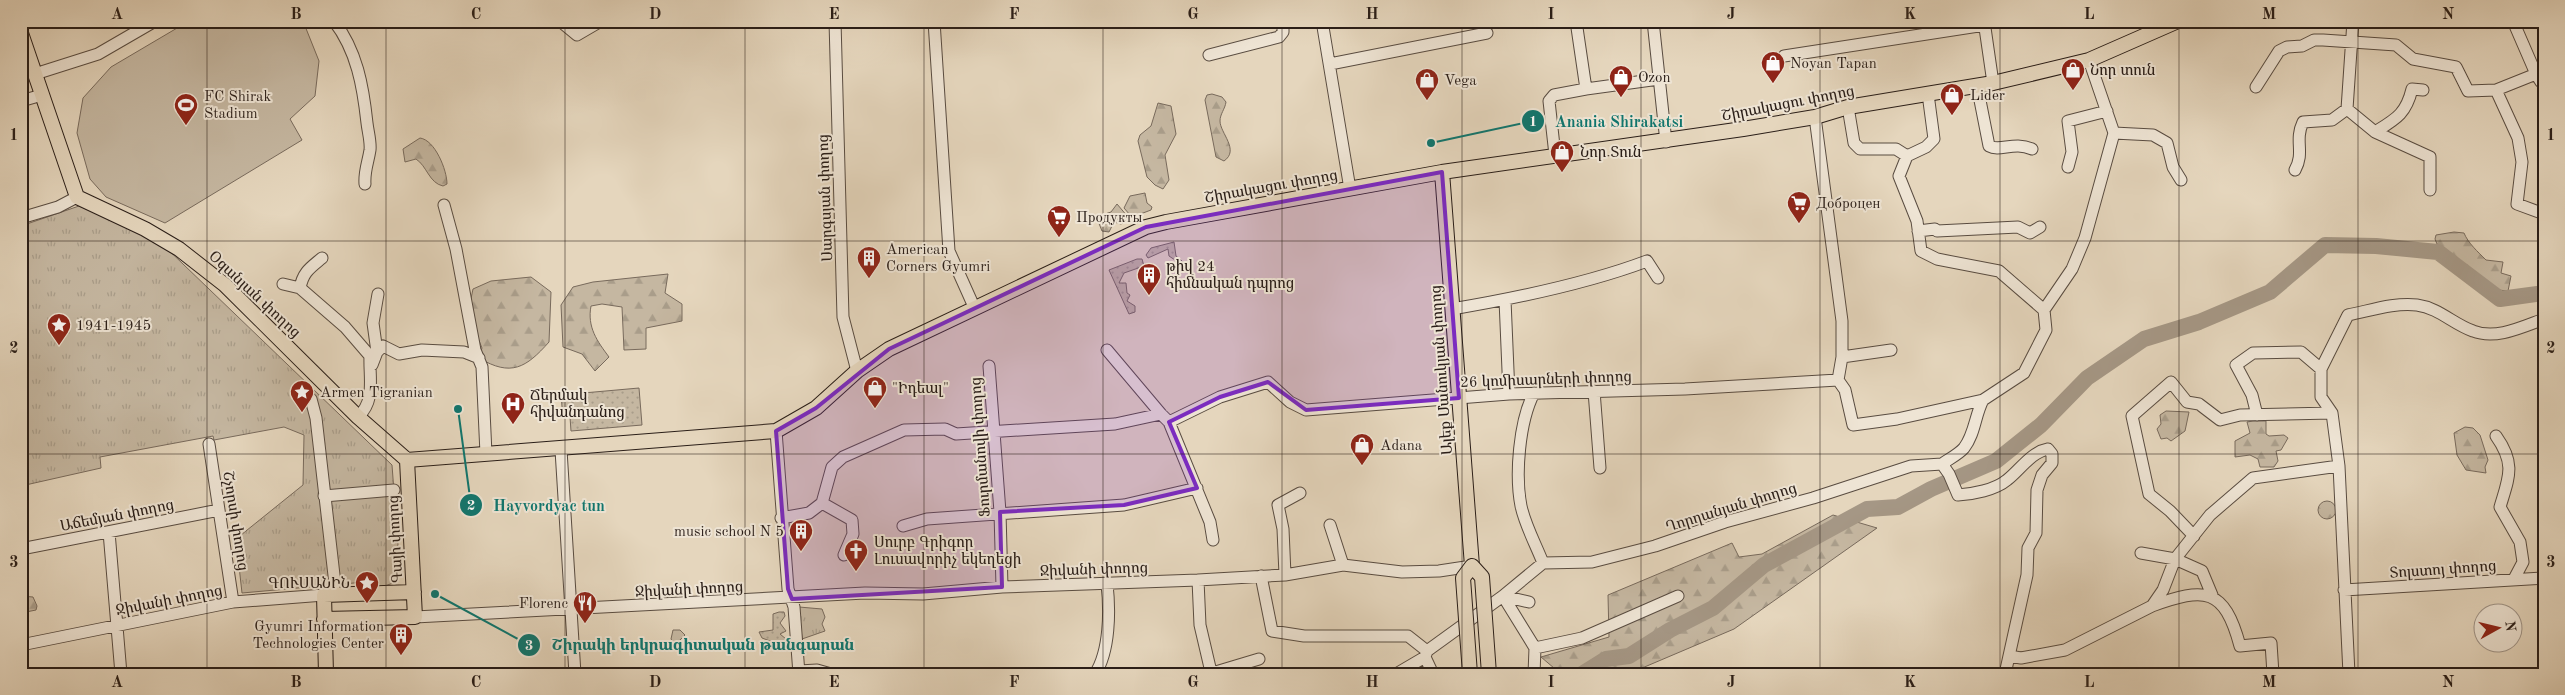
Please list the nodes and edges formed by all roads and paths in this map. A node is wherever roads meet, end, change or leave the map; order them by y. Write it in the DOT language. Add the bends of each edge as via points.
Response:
graph roads {
  1 [pos="155,21"];
  2 [pos="334,21"];
  3 [pos="560,21"];
  4 [pos="601,21"];
  5 [pos="835,21"];
  6 [pos="934,21"];
  7 [pos="1283,21"];
  8 [pos="1322,21"];
  9 [pos="1576,21"];
  10 [pos="1653,21"];
  11 [pos="2178,21"];
  12 [pos="2353,21"];
  13 [pos="2513,21"];
  14 [pos="1984,23"];
  15 [pos="21,33"];
  16 [pos="1487,33"];
  17 [pos="2352,42"];
  18 [pos="1209,55"];
  19 [pos="1784,56"];
  20 [pos="2089,60"];
  21 [pos="1330,64"];
  22 [pos="35,74"];
  23 [pos="2540,78"];
  24 [pos="1659,79"];
  25 [pos="1992,83"];
  26 [pos="1977,85"];
  27 [pos="2256,87"];
  28 [pos="1586,89"];
  29 [pos="2424,90"];
  30 [pos="2496,90"];
  31 [pos="1928,94"];
  32 [pos="42,95"];
  33 [pos="21,101"];
  34 [pos="1848,107"];
  35 [pos="2347,109"];
  36 [pos="2108,111"];
  37 [pos="1815,117"];
  38 [pos="2375,132"];
  39 [pos="2114,133"];
  40 [pos="1666,142"];
  41 [pos="2032,150"];
  42 [pos="1555,155"];
  43 [pos="1908,156"];
  44 [pos="2068,167"];
  45 [pos="2295,170"];
  46 [pos="1442,172"];
  47 [pos="2182,180"];
  48 [pos="365,184"];
  49 [pos="1350,189"];
  50 [pos="2430,190"];
  51 [pos="77,197"];
  52 [pos="444,205"];
  53 [pos="2544,214"];
  54 [pos="21,218"];
  55 [pos="2040,227"];
  56 [pos="1918,231"];
  57 [pos="322,258"];
  58 [pos="1658,278"];
  59 [pos="283,284"];
  60 [pos="300,288"];
  61 [pos="378,294"];
  62 [pos="1505,300"];
  63 [pos="975,309"];
  64 [pos="1452,309"];
  65 [pos="2044,310"];
  66 [pos="2544,319"];
  67 [pos="1108,350"];
  68 [pos="1891,350"];
  69 [pos="377,352"];
  70 [pos="1842,357"];
  71 [pos="479,358"];
  72 [pos="989,366"];
  73 [pos="2322,369"];
  74 [pos="857,371"];
  75 [pos="369,373"];
  76 [pos="1838,380"];
  77 [pos="1594,392"];
  78 [pos="1510,394"];
  79 [pos="1534,394"];
  80 [pos="311,398"];
  81 [pos="1459,398"];
  82 [pos="1983,400"];
  83 [pos="2332,413"];
  84 [pos="2256,415"];
  85 [pos="358,416"];
  86 [pos="1165,418"];
  87 [pos="776,431"];
  88 [pos="996,432"];
  89 [pos="2496,436"];
  90 [pos="209,444"];
  91 [pos="561,450"];
  92 [pos="486,454"];
  93 [pos="407,460"];
  94 [pos="1942,464"];
  95 [pos="2339,466"];
  96 [pos="1600,468"];
  97 [pos="1197,488"];
  98 [pos="394,490"];
  99 [pos="1300,493"];
  100 [pos="324,496"];
  101 [pos="822,503"];
  102 [pos="219,510"];
  103 [pos="1000,512"];
  104 [pos="781,518"];
  105 [pos="1330,525"];
  106 [pos="902,526"];
  107 [pos="109,532"];
  108 [pos="2194,536"];
  109 [pos="1213,540"];
  110 [pos="21,549"];
  111 [pos="2141,553"];
  112 [pos="844,555"];
  113 [pos="2175,559"];
  114 [pos="1543,563"];
  115 [pos="1343,565"];
  116 [pos="1472,566"];
  117 [pos="1285,575"];
  118 [pos="1261,576"];
  119 [pos="2544,578"];
  120 [pos="2514,579"];
  121 [pos="1198,580"];
  122 [pos="334,584"];
  123 [pos="1107,584"];
  124 [pos="1002,587"];
  125 [pos="2344,590"];
  126 [pos="414,592"];
  127 [pos="324,595"];
  128 [pos="1503,596"];
  129 [pos="1678,596"];
  130 [pos="2212,596"];
  131 [pos="792,599"];
  132 [pos="233,602"];
  133 [pos="1529,602"];
  134 [pos="2152,606"];
  135 [pos="571,610"];
  136 [pos="415,617"];
  137 [pos="324,619"];
  138 [pos="118,626"];
  139 [pos="21,645"];
  140 [pos="1535,648"];
  141 [pos="1426,654"];
  142 [pos="2009,656"];
  143 [pos="1259,659"];
  144 [pos="799,672"];
  145 [pos="1210,673"];
  146 [pos="121,674"];
  147 [pos="326,674"];
  148 [pos="575,674"];
  149 [pos="832,674"];
  150 [pos="1095,674"];
  151 [pos="1396,674"];
  152 [pos="1432,674"];
  153 [pos="1470,674"];
  154 [pos="1490,674"];
  155 [pos="1534,674"];
  156 [pos="2005,674"];
  157 [pos="2273,674"];
  158 [pos="2349,674"];
  1 -- 22 [label="street" via="98,54"];
  2 -- 48 [label="street" via="345,35 355,58 364,97 370,149 364,170"];
  3 -- 4 [label="street" via="577,35"];
  5 -- 74 [label="street, Սարգսյան փողոց" via="843,317"];
  6 -- 63 [label="street" via="949,251"];
  7 -- 18 [label="street" via="1283,32 1279,37"];
  8 -- 21 [label="street"];
  9 -- 28 [label="street"];
  10 -- 24 [label="street"];
  11 -- 20 [label="main road, Շիրակացու փողոց"];
  12 -- 17 [label="street"];
  13 -- 23 [label="street"];
  14 -- 19 [label="street"];
  14 -- 25 [label="street"];
  15 -- 22 [label="main road"];
  16 -- 21 [label="street"];
  17 -- 27 [label="street" via="2314,40 2302,46 2286,47 2279,51"];
  17 -- 30 [label="street" via="2396,45 2413,59 2456,67 2468,91"];
  17 -- 35 [label="street"];
  20 -- 25 [label="main road, Շիրակացու փողոց"];
  20 -- 36 [label="street"];
  21 -- 49 [label="street"];
  22 -- 32 [label="main road"];
  23 -- 30 [label="street"];
  24 -- 28 [label="street"];
  24 -- 40 [label="street"];
  25 -- 26 [label="main road, Շիրակացու փողոց"];
  26 -- 31 [label="main road, Շիրակացու փողոց"];
  26 -- 41 [label="street" via="1989,146 2021,144"];
  28 -- 42 [label="street" via="1554,95 1549,101"];
  29 -- 38 [label="street" via="2412,89 2409,103 2401,116"];
  30 -- 53 [label="street" via="2518,138 2522,162 2517,204"];
  31 -- 34 [label="main road, Շիրակացու փողոց"];
  31 -- 43 [label="street" via="1934,140"];
  32 -- 33 [label="street"];
  32 -- 51 [label="main road"];
  34 -- 37 [label="main road, Շիրակացու փողոց"];
  34 -- 43 [label="street" via="1854,143 1860,149 1896,149"];
  35 -- 38 [label="street"];
  35 -- 45 [label="street" via="2332,120 2303,122 2298,133 2300,161"];
  36 -- 39 [label="street"];
  36 -- 44 [label="street" via="2068,122 2072,152"];
  37 -- 40 [label="main road, Շիրակացու փողոց"];
  37 -- 70 [label="street" via="1842,320"];
  38 -- 50 [label="street" via="2430,157"];
  39 -- 47 [label="street" via="2153,135 2171,142 2173,167"];
  39 -- 65 [label="street" via="2085,238 2072,269"];
  40 -- 42 [label="main road, Շիրակացու փողոց"];
  42 -- 46 [label="main road, Շիրակացու փողոց"];
  43 -- 56 [label="street" via="1900,176"];
  46 -- 49 [label="main road, Շիրակացու փողոց"];
  46 -- 64 [label="main road, Ալեք Մանուկյան փողոց"];
  49 -- 63 [label="main road, Շիրակացու փողոց" via="1146,227"];
  51 -- 54 [label="street"];
  51 -- 85 [label="main road, Օզանյան փողոց" via="145,228 205,268"];
  52 -- 71 [label="street"];
  55 -- 56 [label="street" via="2030,233 2018,227"];
  56 -- 65 [label="street" via="1921,251 1937,259 1999,271"];
  57 -- 60 [label="street" via="307,269"];
  58 -- 62 [label="street" via="1647,260"];
  59 -- 60 [label="street"];
  60 -- 75 [label="street" via="361,344 370,356"];
  61 -- 69 [label="street" via="373,323"];
  62 -- 64 [label="street"];
  62 -- 78 [label="street"];
  63 -- 74 [label="main road, Շիրակացու փողոց" via="889,350"];
  64 -- 81 [label="main road, Ալեք Մանուկյան փողոց"];
  65 -- 82 [label="street" via="2046,330 2024,373"];
  66 -- 73 [label="street" via="2499,334 2473,332 2447,315 2417,305 2388,306 2348,315"];
  67 -- 86 [label="street"];
  68 -- 70 [label="street"];
  69 -- 71 [label="street" via="383,346 399,354 422,350 464,352"];
  69 -- 75 [label="street"];
  70 -- 76 [label="street"];
  71 -- 92 [label="street"];
  72 -- 88 [label="street, Ֆուրմանովի փողոց"];
  73 -- 83 [label="street" via="2321,397"];
  73 -- 84 [label="street" via="2300,352 2253,353 2236,365 2252,395"];
  74 -- 87 [label="main road, Շիրակացու փողոց" via="816,408"];
  75 -- 85 [label="street" via="371,395 368,406"];
  76 -- 77 [label="street, 26 կոմիսարների փողոց"];
  76 -- 82 [label="street" via="1845,390 1853,425"];
  77 -- 79 [label="street, 26 կոմիսարների փողոց"];
  77 -- 96 [label="street"];
  78 -- 79 [label="street, 26 կոմիսարների փողոց"];
  78 -- 81 [label="street, 26 կոմիսարների փողոց"];
  79 -- 114 [label="street" via="1528,405 1518,476 1522,507"];
  80 -- 100 [label="street"];
  81 -- 86 [label="street, 26 կոմիսարների փողոց" via="1306,410 1290,402 1268,382"];
  81 -- 116 [label="main road, Ալեք Մանուկյան փողոց"];
  82 -- 94 [label="street" via="1968,443"];
  83 -- 84 [label="street"];
  83 -- 95 [label="street"];
  84 -- 108 [label="street" via="2220,420 2199,404 2187,402 2171,382 2132,416 2149,494 2170,510"];
  85 -- 93 [label="main road, Օզանյան փողոց"];
  86 -- 88 [label="street, 26 կոմիսարների փողոց"];
  86 -- 97 [label="street"];
  87 -- 91 [label="main road, Շիրակացու փողոց"];
  87 -- 104 [label="street"];
  88 -- 101 [label="street, 26 կոմիսարների փողոց" via="956,434 945,429 904,430 843,457 832,466"];
  88 -- 103 [label="street, Ֆուրմանովի փողոց"];
  89 -- 120 [label="street" via="2506,450 2511,470 2500,507 2520,542 2523,562"];
  90 -- 102 [label="street, Շչորսի փողոց"];
  91 -- 92 [label="main road, Շիրակացու փողոց"];
  91 -- 135 [label="street"];
  92 -- 93 [label="main road, Շիրակացու փողոց"];
  93 -- 126 [label="main road, Գայի փողոց"];
  94 -- 114 [label="street, Ղորղանյան փողոց" via="1925,463 1879,475 1814,498 1592,562"];
  94 -- 142 [label="street" via="1958,495 2006,482 2039,450 2048,449 2052,454 2052,463 2036,490 2036,533 2028,548 2027,575"];
  95 -- 108 [label="street" via="2253,478 2210,515"];
  95 -- 125 [label="street"];
  97 -- 103 [label="street" via="1124,505"];
  97 -- 109 [label="street"];
  98 -- 100 [label="street"];
  99 -- 117 [label="street" via="1278,505 1283,529"];
  100 -- 122 [label="street"];
  101 -- 104 [label="street" via="809,513"];
  101 -- 112 [label="street" via="852,520 853,534"];
  102 -- 107 [label="street, Աճեմյան փողոց"];
  102 -- 132 [label="street, Շչորսի փողոց"];
  103 -- 106 [label="street" via="927,519"];
  103 -- 124 [label="street, Ֆուրմանովի փողոց"];
  104 -- 131 [label="street" via="788,589"];
  105 -- 115 [label="street"];
  107 -- 110 [label="street, Աճեմյան փողոց"];
  107 -- 138 [label="street"];
  108 -- 113 [label="street"];
  111 -- 113 [label="street"];
  113 -- 130 [label="street" via="2202,571"];
  113 -- 134 [label="street" via="2163,590"];
  114 -- 128 [label="street"];
  115 -- 116 [label="street, Ջիվանի փողոց" via="1402,572"];
  115 -- 117 [label="street, Ջիվանի փողոց"];
  116 -- 153 [label="main road, Ալեք Մանուկյան փողոց, bridge" via="1463,578"];
  116 -- 154 [label="main road, Ալեք Մանուկյան փողոց, bridge" via="1482,577"];
  117 -- 118 [label="street, Ջիվանի փողոց"];
  118 -- 121 [label="street, Ջիվանի փողոց"];
  118 -- 141 [label="street" via="1272,631 1304,636 1408,636"];
  119 -- 120 [label="street, Տոլստոյ փողոց"];
  120 -- 125 [label="street, Տոլստոյ փողոց"];
  121 -- 123 [label="street, Ջիվանի փողոց"];
  121 -- 145 [label="street" via="1200,625"];
  123 -- 124 [label="street, Ջիվանի փողոց"];
  123 -- 150 [label="street" via="1110,613 1100,665"];
  124 -- 131 [label="street, Ջիվանի փողոց"];
  125 -- 158 [label="street"];
  126 -- 127 [label="main road"];
  126 -- 136 [label="main road, Գայի փողոց"];
  127 -- 132 [label="street, Ջիվանի փողոց"];
  127 -- 137 [label="main road"];
  128 -- 133 [label="street"];
  128 -- 140 [label="street"];
  128 -- 141 [label="street"];
  129 -- 140 [label="street" via="1582,638"];
  130 -- 134 [label="street" via="2173,598"];
  130 -- 157 [label="street" via="2221,602 2240,646 2271,643"];
  131 -- 135 [label="street, Ջիվանի փողոց"];
  131 -- 144 [label="street"];
  132 -- 138 [label="street, Ջիվանի փողոց"];
  134 -- 142 [label="street" via="2065,650 2021,658"];
  135 -- 136 [label="street, Ջիվանի փողոց"];
  135 -- 148 [label="street"];
  136 -- 137 [label="main road"];
  137 -- 147 [label="main road"];
  138 -- 139 [label="street, Ջիվանի փողոց"];
  138 -- 146 [label="street"];
  140 -- 155 [label="street"];
  141 -- 151 [label="street"];
  141 -- 152 [label="street"];
  142 -- 156 [label="street"];
  143 -- 145 [label="street"];
  144 -- 149 [label="street" via="817,670"];
}
